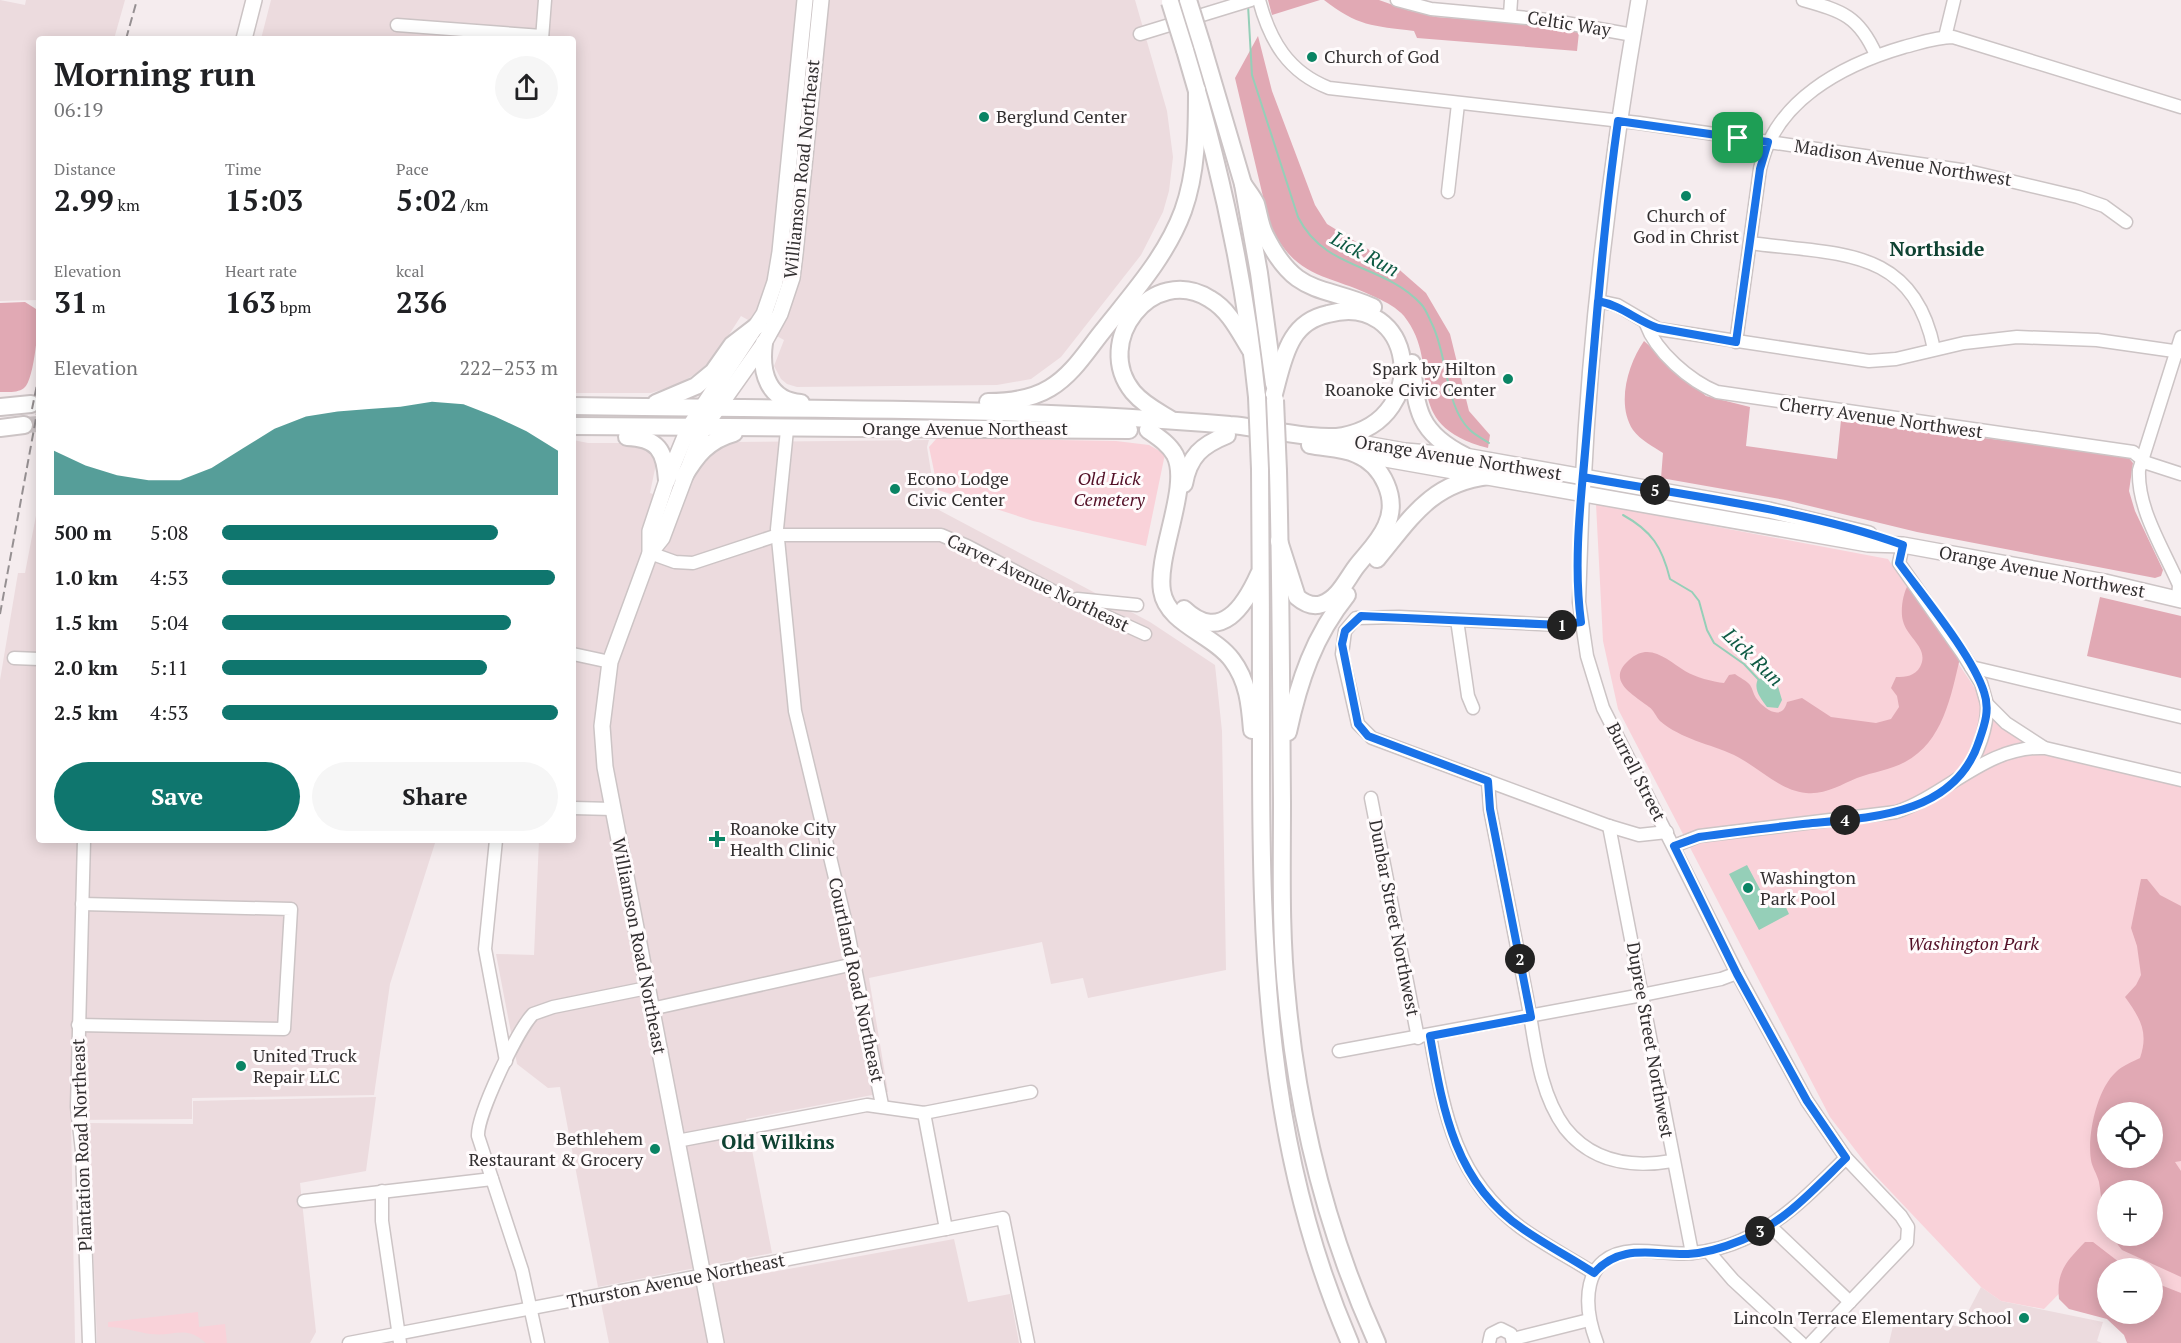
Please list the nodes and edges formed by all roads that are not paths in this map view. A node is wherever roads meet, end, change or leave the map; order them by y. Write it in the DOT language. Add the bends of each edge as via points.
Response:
graph roads {
  1 [pos="254,0"];
  2 [pos="545,0"];
  3 [pos="805,0"];
  4 [pos="821,0"];
  5 [pos="1188,0"];
  6 [pos="1259,0"];
  7 [pos="1398,0"];
  8 [pos="1511,0"];
  9 [pos="1639,0"];
  10 [pos="1803,0"];
  11 [pos="1954,0"];
  12 [pos="1170,1"];
  13 [pos="1245,2"];
  14 [pos="1510,15"];
  15 [pos="397,26"];
  16 [pos="1140,34"];
  17 [pos="1633,35"];
  18 [pos="245,36"];
  19 [pos="518,36"];
  20 [pos="542,36"];
  21 [pos="1945,37"];
  22 [pos="1876,55"];
  23 [pos="1197,90"];
  24 [pos="1458,104"];
  25 [pos="2181,107"];
  26 [pos="1618,121"];
  27 [pos="1768,142"];
  28 [pos="1243,184"];
  29 [pos="1448,192"];
  30 [pos="2126,222"];
  31 [pos="1750,243"];
  32 [pos="1598,301"];
  33 [pos="1646,324"];
  34 [pos="758,325"];
  35 [pos="2181,338"];
  36 [pos="1736,342"];
  37 [pos="764,343"];
  38 [pos="1935,349"];
  39 [pos="2179,351"];
  40 [pos="1253,354"];
  41 [pos="1076,366"];
  42 [pos="1275,397"];
  43 [pos="31,404"];
  44 [pos="576,406"];
  45 [pos="0,407"];
  46 [pos="640,407"];
  47 [pos="911,408"];
  48 [pos="844,409"];
  49 [pos="928,409"];
  50 [pos="1046,415"];
  51 [pos="702,417"];
  52 [pos="1174,421"];
  53 [pos="24,425"];
  54 [pos="0,428"];
  55 [pos="576,428"];
  56 [pos="576,429"];
  57 [pos="746,429"];
  58 [pos="787,430"];
  59 [pos="1148,430"];
  60 [pos="1227,435"];
  61 [pos="1329,438"];
  62 [pos="1356,454"];
  63 [pos="1465,456"];
  64 [pos="2143,457"];
  65 [pos="2181,474"];
  66 [pos="1488,476"];
  67 [pos="675,479"];
  68 [pos="1583,485"];
  69 [pos="778,535"];
  70 [pos="1279,541"];
  71 [pos="1903,545"];
  72 [pos="650,553"];
  73 [pos="1262,567"];
  74 [pos="1064,597"];
  75 [pos="2180,599"];
  76 [pos="1137,606"];
  77 [pos="1457,620"];
  78 [pos="1581,622"];
  79 [pos="1145,634"];
  80 [pos="576,655"];
  81 [pos="14,658"];
  82 [pos="36,659"];
  83 [pos="610,662"];
  84 [pos="1971,667"];
  85 [pos="1987,704"];
  86 [pos="1473,708"];
  87 [pos="2181,717"];
  88 [pos="2044,747"];
  89 [pos="1282,762"];
  90 [pos="1964,773"];
  91 [pos="2181,780"];
  92 [pos="1488,781"];
  93 [pos="1371,798"];
  94 [pos="1261,806"];
  95 [pos="576,808"];
  96 [pos="613,809"];
  97 [pos="1610,825"];
  98 [pos="1667,832"];
  99 [pos="84,843"];
  100 [pos="496,843"];
  101 [pos="1674,846"];
  102 [pos="82,904"];
  103 [pos="854,964"];
  104 [pos="1737,974"];
  105 [pos="647,988"];
  106 [pos="1642,995"];
  107 [pos="651,1009"];
  108 [pos="1531,1017"];
  109 [pos="78,1025"];
  110 [pos="1424,1037"];
  111 [pos="1340,1051"];
  112 [pos="506,1061"];
  113 [pos="1030,1092"];
  114 [pos="882,1105"];
  115 [pos="924,1113"];
  116 [pos="678,1141"];
  117 [pos="1846,1158"];
  118 [pos="1672,1161"];
  119 [pos="492,1179"];
  120 [pos="382,1191"];
  121 [pos="304,1201"];
  122 [pos="1770,1226"];
  123 [pos="946,1229"];
  124 [pos="1708,1251"];
  125 [pos="1692,1253"];
  126 [pos="1594,1273"];
  127 [pos="703,1275"];
  128 [pos="1850,1302"];
  129 [pos="532,1308"];
  130 [pos="1589,1320"];
  131 [pos="399,1338"];
  132 [pos="1513,1341"];
  133 [pos="88,1343"];
  134 [pos="349,1343"];
  135 [pos="538,1343"];
  136 [pos="716,1343"];
  137 [pos="1028,1343"];
  138 [pos="1350,1343"];
  139 [pos="1377,1343"];
  140 [pos="1489,1343"];
  141 [pos="1597,1343"];
  142 [pos="1801,1343"];
  143 [pos="1811,1343"];
  1 -- 18 [label="main road"];
  2 -- 20 [label="street"];
  3 -- 34 [label="main road, Williamson Road Northeast" via="778,269"];
  4 -- 37 [label="main road, Williamson Road Northeast" via="792,278 780,314"];
  5 -- 28 [label="highway, bridge"];
  6 -- 24 [label="street, Madison Avenue Northwest" via="1277,48 1293,67 1316,83 1342,92"];
  7 -- 14 [label="street, Celtic Way" via="1447,12"];
  8 -- 14 [label="street"];
  9 -- 17 [label="main road"];
  10 -- 22 [label="street" via="1837,10 1856,22"];
  11 -- 21 [label="street"];
  12 -- 23 [label="highway, bridge"];
  13 -- 16 [label="street"];
  14 -- 17 [label="street, Celtic Way"];
  15 -- 19 [label="street"];
  17 -- 26 [label="main road"];
  21 -- 22 [label="street"];
  21 -- 25 [label="street" via="1966,40"];
  22 -- 27 [label="street" via="1820,85 1787,114"];
  23 -- 40 [label="highway" via="1233,226"];
  23 -- 41 [label="highway" via="1193,175 1175,230 1152,268"];
  24 -- 26 [label="street, Madison Avenue Northwest"];
  24 -- 29 [label="street"];
  26 -- 27 [label="street, Madison Avenue Northwest"];
  26 -- 32 [label="main road"];
  27 -- 30 [label="street, Madison Avenue Northwest" via="2004,178 2078,196 2104,206"];
  27 -- 31 [label="street" via="1760,169"];
  28 -- 42 [label="highway"];
  28 -- 63 [label="highway" via="1255,202 1260,225 1275,254 1291,273 1315,288 1377,309 1398,326 1410,349 1421,418 1440,442"];
  31 -- 36 [label="street"];
  31 -- 38 [label="street" via="1861,259 1888,271 1918,301"];
  32 -- 33 [label="street" via="1617,304"];
  32 -- 68 [label="main road"];
  33 -- 36 [label="street"];
  33 -- 64 [label="street, Cherry Avenue Northwest" via="1664,352 1717,393 2133,452"];
  34 -- 46 [label="highway" via="732,345 713,372 696,386"];
  34 -- 51 [label="main road, Williamson Road Northeast"];
  35 -- 39 [label="street"];
  36 -- 38 [label="street" via="1869,361"];
  37 -- 48 [label="highway" via="766,379 778,396 792,402"];
  37 -- 51 [label="main road, Williamson Road Northeast"];
  38 -- 39 [label="street" via="1995,339 2054,336"];
  39 -- 64 [label="street"];
  40 -- 52 [label="highway" via="1226,313 1203,295 1166,292 1138,307 1125,324 1119,342 1123,375 1138,398"];
  40 -- 73 [label="highway, bridge"];
  41 -- 47 [label="highway" via="1048,389 1019,399 934,403"];
  41 -- 50 [label="highway"];
  42 -- 61 [label="highway" via="1293,338 1315,318 1334,312 1354,312 1375,319 1399,346 1404,363 1403,381 1394,404 1375,422"];
  42 -- 70 [label="highway, bridge"];
  43 -- 45 [label="highway"];
  44 -- 46 [label="highway, Orange Avenue Northeast"];
  46 -- 51 [label="highway, Orange Avenue Northeast"];
  47 -- 48 [label="highway, Orange Avenue Northeast"];
  47 -- 49 [label="highway, Orange Avenue Northeast"];
  48 -- 51 [label="highway, Orange Avenue Northeast"];
  49 -- 50 [label="highway, Orange Avenue Northeast"];
  49 -- 51 [label="highway" via="910,416"];
  50 -- 52 [label="highway, Orange Avenue Northeast"];
  51 -- 55 [label="highway, Orange Avenue Northeast"];
  51 -- 57 [label="highway, Orange Avenue Northeast"];
  51 -- 67 [label="main road, Williamson Road Northeast"];
  52 -- 61 [label="highway, Orange Avenue Northeast" via="1250,426"];
  53 -- 54 [label="highway"];
  56 -- 67 [label="highway" via="592,436 647,439 659,448"];
  57 -- 58 [label="highway, Orange Avenue Northeast"];
  57 -- 67 [label="highway" via="711,442"];
  58 -- 59 [label="highway, Orange Avenue Northeast"];
  58 -- 69 [label="street, Courtland Road Northeast"];
  59 -- 60 [label="highway, Orange Avenue Northeast"];
  59 -- 94 [label="highway" via="1169,447 1179,469 1161,575 1162,595 1172,613 1224,651 1244,682"];
  60 -- 62 [label="highway, Orange Avenue Northeast"];
  60 -- 73 [label="highway" via="1199,449 1186,470 1170,569 1172,591 1188,613 1203,620 1221,620 1243,607"];
  61 -- 63 [label="main road, Orange Avenue Northwest"];
  62 -- 66 [label="main road, Orange Avenue Northwest"];
  62 -- 70 [label="highway" via="1384,478 1391,498 1390,518 1379,539 1334,596 1316,605 1297,597"];
  63 -- 68 [label="main road, Orange Avenue Northwest"];
  64 -- 65 [label="street, Cherry Avenue Northwest" via="2147,463"];
  64 -- 75 [label="street" via="2139,489 2179,585"];
  66 -- 68 [label="main road, Orange Avenue Northwest"];
  66 -- 89 [label="highway" via="1458,481 1428,499 1336,608 1306,663"];
  67 -- 72 [label="main road, Williamson Road Northeast" via="650,531"];
  68 -- 71 [label="main road, Orange Avenue Northwest" via="1800,517"];
  68 -- 78 [label="street, Burrell Street"];
  69 -- 72 [label="street, Carver Avenue Northeast" via="693,563 675,562"];
  69 -- 74 [label="street, Carver Avenue Northeast" via="941,535"];
  69 -- 103 [label="street, Courtland Road Northeast" via="795,711"];
  70 -- 89 [label="highway"];
  71 -- 75 [label="main road, Orange Avenue Northwest"];
  71 -- 84 [label="street" via="1899,563"];
  72 -- 83 [label="main road, Williamson Road Northeast"];
  73 -- 94 [label="highway"];
  74 -- 76 [label="street"];
  74 -- 79 [label="street, Carver Avenue Northeast"];
  77 -- 78 [label="street" via="1560,625"];
  77 -- 86 [label="street"];
  77 -- 92 [label="street" via="1356,618 1342,644 1358,724 1372,738"];
  78 -- 98 [label="street, Burrell Street" via="1603,708"];
  80 -- 83 [label="street"];
  81 -- 82 [label="street"];
  83 -- 96 [label="main road, Williamson Road Northeast" via="602,726"];
  84 -- 85 [label="street"];
  84 -- 87 [label="street"];
  85 -- 88 [label="street" via="2006,723"];
  85 -- 90 [label="street" via="1977,748"];
  88 -- 90 [label="street" via="2009,753"];
  88 -- 91 [label="street"];
  89 -- 139 [label="highway" via="1284,952 1298,1083 1330,1219"];
  90 -- 101 [label="street" via="1926,801 1896,812 1699,837"];
  92 -- 97 [label="street"];
  92 -- 108 [label="street" via="1490,809"];
  93 -- 110 [label="street, Dunbar Street Northwest"];
  94 -- 138 [label="highway" via="1267,999 1277,1085 1312,1240"];
  95 -- 96 [label="street"];
  96 -- 105 [label="main road, Williamson Road Northeast"];
  97 -- 98 [label="street" via="1639,836"];
  97 -- 106 [label="street, Dupree Street Northwest"];
  98 -- 101 [label="street, Burrell Street"];
  99 -- 102 [label="street, Plantation Road Northeast"];
  100 -- 112 [label="street" via="485,949"];
  101 -- 104 [label="street, Burrell Street"];
  102 -- 109 [label="street, Plantation Road Northeast"];
  102 -- 109 [label="street" via="291,909 284,1029"];
  103 -- 107 [label="street"];
  103 -- 114 [label="street, Courtland Road Northeast"];
  104 -- 106 [label="street"];
  104 -- 117 [label="street, Burrell Street" via="1817,1119"];
  105 -- 107 [label="main road, Williamson Road Northeast"];
  105 -- 112 [label="street" via="540,1010 528,1020"];
  106 -- 108 [label="street"];
  106 -- 118 [label="street, Dupree Street Northwest"];
  107 -- 116 [label="main road, Williamson Road Northeast"];
  108 -- 110 [label="street"];
  108 -- 118 [label="street" via="1546,1089 1574,1137 1598,1155 1626,1163"];
  109 -- 133 [label="street, Plantation Road Northeast" via="76,1107 82,1151"];
  110 -- 111 [label="street"];
  110 -- 126 [label="street, Dunbar Street Northwest" via="1454,1143 1478,1184 1523,1229"];
  112 -- 119 [label="street" via="477,1128"];
  113 -- 115 [label="street"];
  114 -- 115 [label="street"];
  114 -- 116 [label="street"];
  115 -- 123 [label="street"];
  116 -- 127 [label="main road, Williamson Road Northeast"];
  117 -- 122 [label="street"];
  117 -- 128 [label="street, Burrell Street" via="1901,1216 1909,1237"];
  118 -- 125 [label="street, Dupree Street Northwest"];
  119 -- 120 [label="street"];
  119 -- 129 [label="street"];
  120 -- 121 [label="street"];
  120 -- 131 [label="street" via="381,1221"];
  122 -- 124 [label="street" via="1741,1241"];
  122 -- 128 [label="street"];
  123 -- 127 [label="street, Thurston Avenue Northeast"];
  123 -- 137 [label="street, Thurston Avenue Northeast" via="1003,1218"];
  124 -- 125 [label="street"];
  124 -- 142 [label="street" via="1733,1280"];
  125 -- 126 [label="street" via="1629,1252 1607,1260"];
  126 -- 130 [label="street" via="1587,1292"];
  127 -- 129 [label="street, Thurston Avenue Northeast"];
  127 -- 136 [label="main road, Williamson Road Northeast"];
  128 -- 143 [label="street"];
  129 -- 131 [label="street, Thurston Avenue Northeast"];
  129 -- 135 [label="street"];
  130 -- 132 [label="street"];
  130 -- 141 [label="street"];
  131 -- 134 [label="street, Thurston Avenue Northeast"];
  132 -- 140 [label="street" via="1501,1329 1491,1334"];
}
